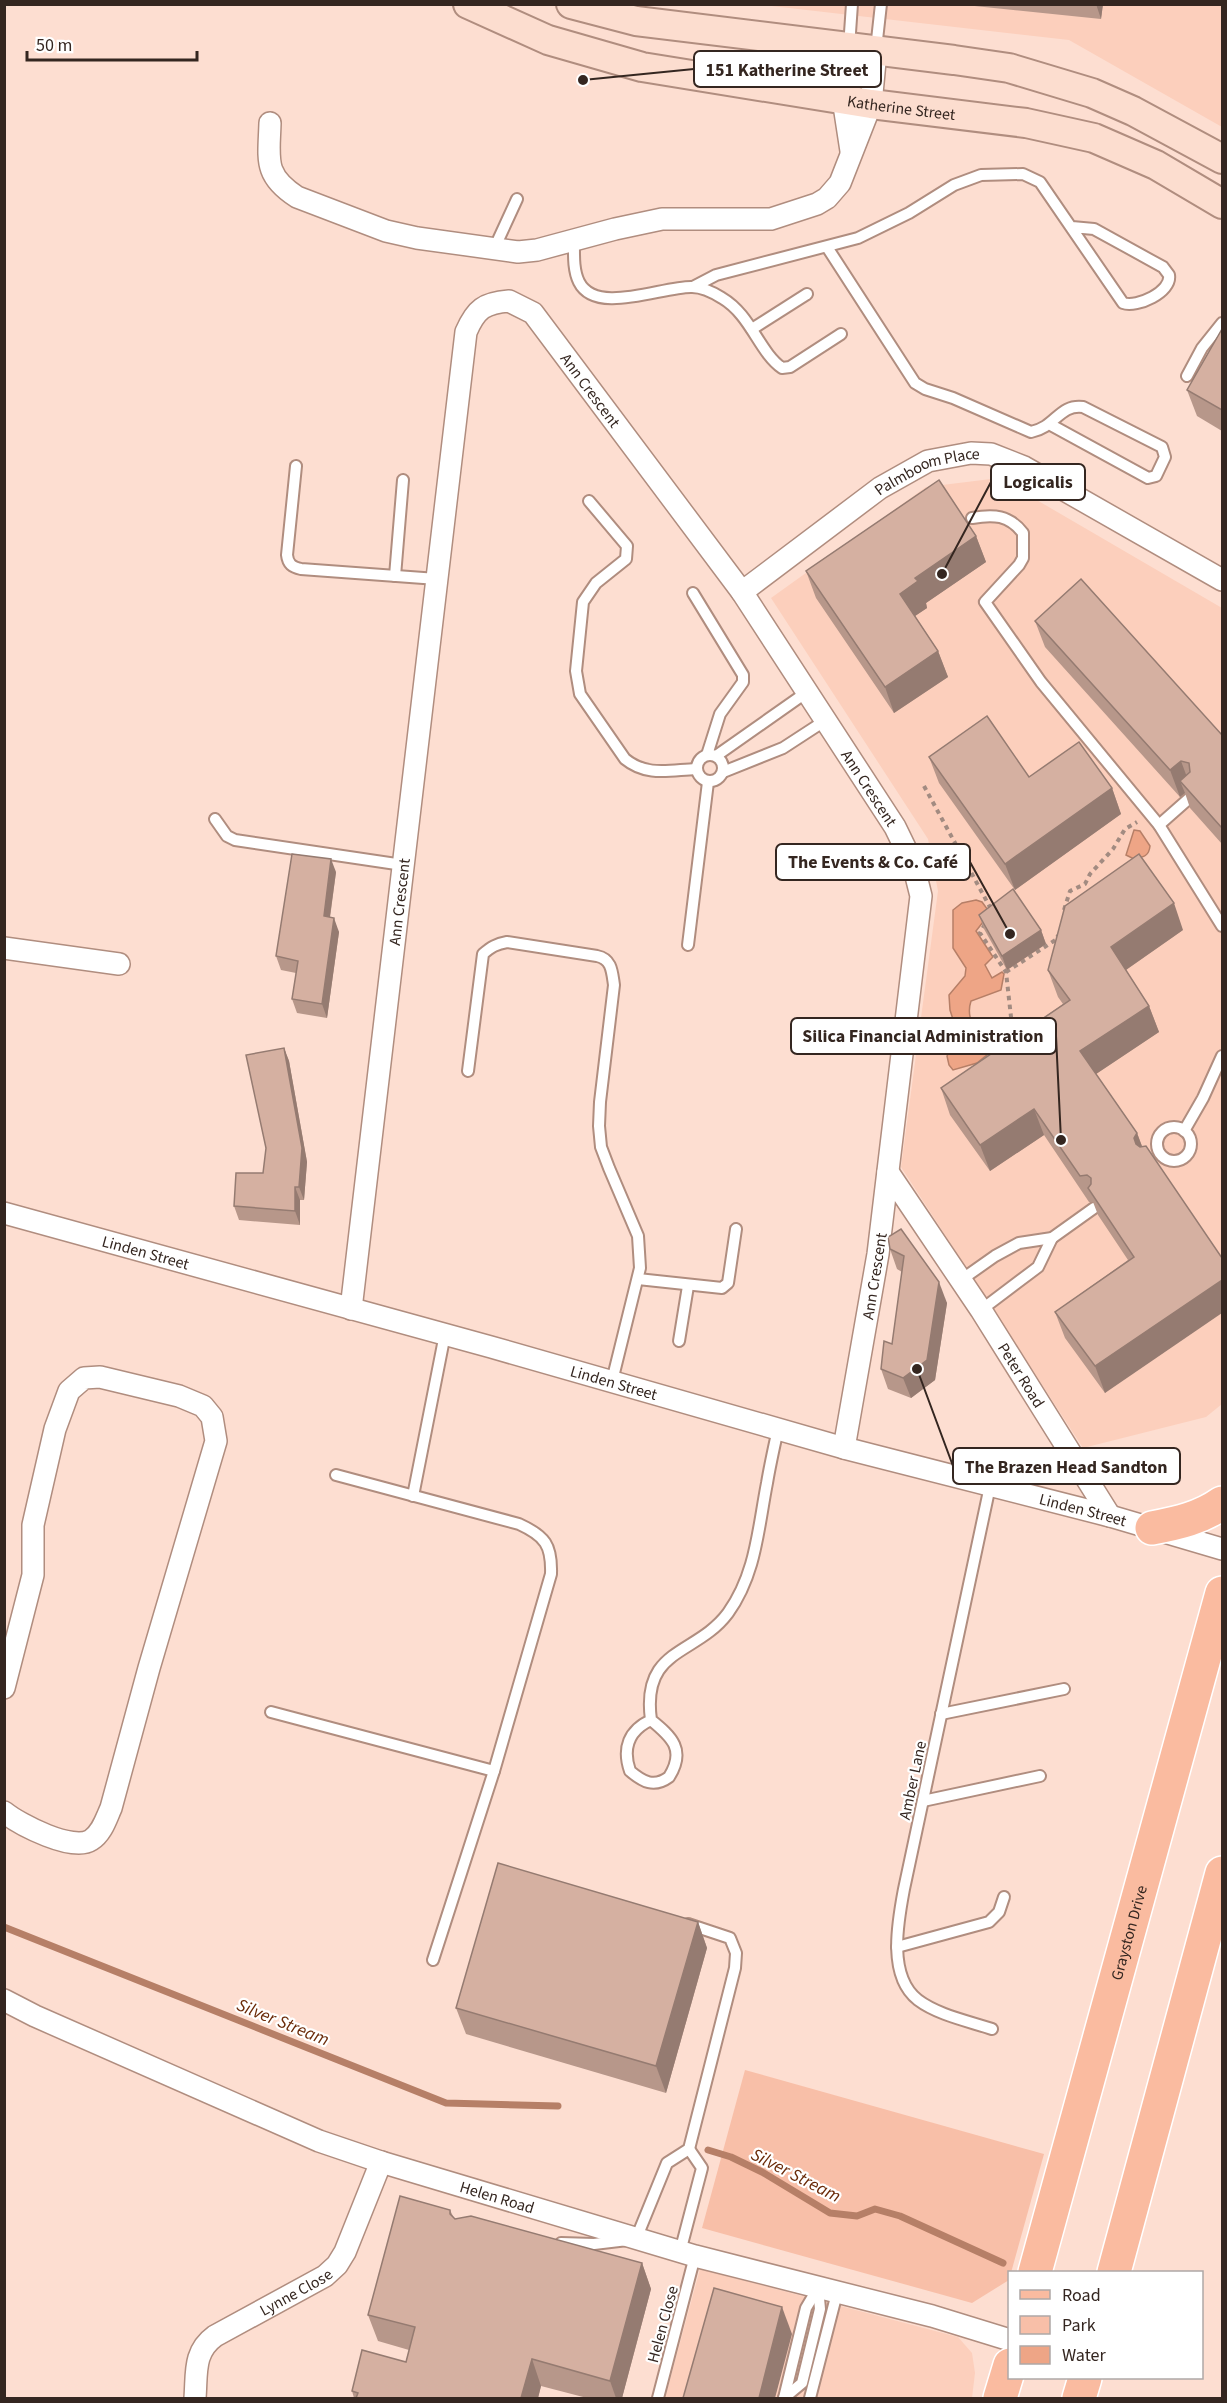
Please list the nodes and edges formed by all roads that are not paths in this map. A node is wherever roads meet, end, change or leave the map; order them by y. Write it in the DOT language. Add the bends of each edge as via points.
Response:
graph roads {
  1 [pos="468,4"];
  2 [pos="571,4"];
  3 [pos="852,4"];
  4 [pos="881,4"];
  5 [pos="862,49"];
  6 [pos="857,101"];
  7 [pos="270,123"];
  8 [pos="1222,159"];
  9 [pos="517,199"];
  10 [pos="1222,204"];
  11 [pos="1071,227"];
  12 [pos="574,241"];
  13 [pos="827,247"];
  14 [pos="494,249"];
  15 [pos="693,287"];
  16 [pos="807,294"];
  17 [pos="1222,323"];
  18 [pos="752,329"];
  19 [pos="841,334"];
  20 [pos="1187,376"];
  21 [pos="1051,424"];
  22 [pos="296,466"];
  23 [pos="403,480"];
  24 [pos="589,501"];
  25 [pos="972,518"];
  26 [pos="395,576"];
  27 [pos="437,579"];
  28 [pos="1222,580"];
  29 [pos="742,592"];
  30 [pos="693,593"];
  31 [pos="807,692"];
  32 [pos="826,720"];
  33 [pos="711,755"];
  34 [pos="696,769"];
  35 [pos="723,772"];
  36 [pos="708,782"];
  37 [pos="1193,795"];
  38 [pos="215,819"];
  39 [pos="1159,825"];
  40 [pos="403,865"];
  41 [pos="1222,926"];
  42 [pos="688,945"];
  43 [pos="4,948"];
  44 [pos="119,964"];
  45 [pos="1222,1056"];
  46 [pos="468,1071"];
  47 [pos="1184,1131"];
  48 [pos="1162,1156"];
  49 [pos="1151,1166"];
  50 [pos="888,1172"];
  51 [pos="1094,1208"];
  52 [pos="4,1214"];
  53 [pos="736,1229"];
  54 [pos="913,1236"];
  55 [pos="1052,1238"];
  56 [pos="878,1254"];
  57 [pos="638,1279"];
  58 [pos="961,1280"];
  59 [pos="688,1286"];
  60 [pos="351,1309"];
  61 [pos="981,1310"];
  62 [pos="445,1334"];
  63 [pos="680,1341"];
  64 [pos="612,1381"];
  65 [pos="778,1429"];
  66 [pos="844,1448"];
  67 [pos="336,1475"];
  68 [pos="990,1486"];
  69 [pos="413,1496"];
  70 [pos="1222,1503"];
  71 [pos="1110,1516"];
  72 [pos="1152,1528"];
  73 [pos="1222,1549"];
  74 [pos="1222,1593"];
  75 [pos="4,1688"];
  76 [pos="1064,1689"];
  77 [pos="271,1712"];
  78 [pos="941,1714"];
  79 [pos="651,1719"];
  80 [pos="494,1771"];
  81 [pos="1040,1776"];
  82 [pos="923,1801"];
  83 [pos="4,1812"];
  84 [pos="1222,1873"];
  85 [pos="1005,1896"];
  86 [pos="672,1920"];
  87 [pos="897,1947"];
  88 [pos="433,1960"];
  89 [pos="4,2000"];
  90 [pos="992,2029"];
  91 [pos="689,2149"];
  92 [pos="381,2162"];
  93 [pos="636,2239"];
  94 [pos="548,2240"];
  95 [pos="687,2254"];
  96 [pos="1035,2271"];
  97 [pos="1114,2271"];
  98 [pos="828,2291"];
  99 [pos="1008,2339"];
  100 [pos="1008,2372"];
  101 [pos="1085,2379"];
  102 [pos="195,2398"];
  103 [pos="658,2398"];
  104 [pos="784,2398"];
  105 [pos="810,2398"];
  106 [pos="1000,2398"];
  107 [pos="1079,2398"];
  1 -- 6 [label="main road, Katherine Street" via="548,40 642,67"];
  2 -- 5 [label="main road" via="636,21"];
  3 -- 5 [label="lane"];
  4 -- 5 [label="lane"];
  5 -- 6 [label="street"];
  5 -- 8 [label="main road" via="1032,74 1133,111"];
  6 -- 10 [label="main road, Katherine Street" via="1026,123 1094,138 1156,165"];
  6 -- 12 [label="street" via="852,153 843,177 818,204 771,219 662,219"];
  7 -- 14 [label="street" via="269,164 273,176 297,197 386,231"];
  9 -- 14 [label="lane"];
  11 -- 11 [label="lane" via="1123,303 1135,303 1168,285 1169,274 1163,267 1094,229"];
  11 -- 13 [label="lane" via="1040,182 1023,174 997,173 954,185 858,238"];
  12 -- 14 [label="street" via="518,252"];
  12 -- 15 [label="lane" via="578,280 584,290 595,296 625,298"];
  13 -- 15 [label="lane" via="716,275"];
  13 -- 21 [label="lane" via="915,383 1031,432"];
  15 -- 18 [label="lane" via="733,305"];
  16 -- 18 [label="lane"];
  17 -- 20 [label="lane"];
  18 -- 19 [label="lane" via="778,366 786,369"];
  21 -- 21 [label="lane" via="1148,478 1156,476 1165,457 1162,447 1083,407 1064,411"];
  22 -- 26 [label="lane" via="287,555 290,564 301,570"];
  23 -- 26 [label="lane"];
  24 -- 34 [label="lane" via="628,552 626,559 596,583 583,602 576,671 580,694 633,765 652,771"];
  25 -- 39 [label="lane" via="1000,516 1011,520 1023,533 1024,550 1019,565 985,602 1041,682"];
  26 -- 27 [label="lane"];
  27 -- 29 [label="street, Ann Crescent" via="466,332 481,308 509,301 533,313"];
  27 -- 40 [label="street, Ann Crescent"];
  28 -- 29 [label="street, Palmboom Place" via="1024,467 991,454 971,453 928,461 880,488"];
  29 -- 31 [label="street, Ann Crescent"];
  30 -- 33 [label="lane" via="743,675 743,682 720,714"];
  31 -- 32 [label="street, Ann Crescent"];
  31 -- 33 [label="lane"];
  32 -- 35 [label="lane" via="783,748"];
  32 -- 50 [label="street, Ann Crescent" via="895,827 913,864 921,896"];
  33 -- 34 [label="lane" via="699,760"];
  33 -- 35 [label="lane" via="722,763"];
  34 -- 36 [label="lane"];
  35 -- 36 [label="lane"];
  36 -- 42 [label="lane"];
  37 -- 39 [label="lane"];
  38 -- 40 [label="lane" via="227,836 235,840"];
  39 -- 41 [label="lane"];
  40 -- 60 [label="street, Ann Crescent"];
  43 -- 44 [label="street"];
  45 -- 47 [label="lane"];
  46 -- 57 [label="lane" via="483,954 489,948 507,942 597,956 608,962 614,985 599,1126 609,1168 638,1236"];
  47 -- 48 [label="lane" via="1174,1127 1163,1131 1157,1140"];
  47 -- 48 [label="lane" via="1191,1146 1186,1155 1177,1161"];
  48 -- 49 [label="lane"];
  50 -- 54 [label="street, Peter Road"];
  50 -- 56 [label="street, Ann Crescent"];
  51 -- 55 [label="lane"];
  52 -- 60 [label="street, Linden Street"];
  53 -- 59 [label="lane" via="728,1283 722,1288"];
  54 -- 56 [label="street"];
  54 -- 58 [label="street, Peter Road"];
  55 -- 58 [label="lane" via="1019,1243"];
  55 -- 61 [label="lane" via="1038,1267"];
  56 -- 66 [label="street, Ann Crescent"];
  57 -- 59 [label="lane"];
  57 -- 64 [label="lane"];
  58 -- 61 [label="street, Peter Road"];
  59 -- 63 [label="lane"];
  60 -- 62 [label="street, Linden Street"];
  61 -- 71 [label="street, Peter Road"];
  62 -- 64 [label="street, Linden Street"];
  62 -- 69 [label="lane"];
  64 -- 65 [label="street, Linden Street"];
  65 -- 66 [label="street, Linden Street"];
  65 -- 79 [label="lane" via="748,1579 726,1614 710,1630 660,1666 652,1685"];
  66 -- 68 [label="street, Linden Street"];
  67 -- 69 [label="lane"];
  68 -- 71 [label="street, Linden Street"];
  68 -- 78 [label="lane, Amber Lane"];
  69 -- 80 [label="lane" via="519,1524 544,1539 551,1558 551,1574"];
  70 -- 72 [label="main road" via="1187,1521"];
  71 -- 72 [label="street, Linden Street"];
  72 -- 73 [label="street, Linden Street"];
  74 -- 96 [label="main road, Grayston Drive"];
  75 -- 83 [label="street" via="33,1575 33,1525 69,1391 84,1378 100,1377 179,1396 203,1406 212,1417 216,1441 111,1808 93,1839 79,1844 17,1822"];
  76 -- 78 [label="lane"];
  77 -- 80 [label="lane"];
  78 -- 82 [label="lane, Amber Lane"];
  79 -- 79 [label="lane" via="668,1734 676,1750 675,1767 669,1778 654,1784 630,1771 627,1756 630,1736"];
  80 -- 88 [label="lane"];
  81 -- 82 [label="lane"];
  82 -- 87 [label="lane, Amber Lane" via="898,1921"];
  84 -- 97 [label="main road"];
  85 -- 87 [label="lane" via="999,1912 989,1922"];
  86 -- 91 [label="lane" via="730,1938 736,1953"];
  87 -- 90 [label="lane, Amber Lane" via="903,1980 918,2000"];
  89 -- 92 [label="street, Helen Road" via="319,2141"];
  91 -- 93 [label="lane" via="667,2163"];
  91 -- 95 [label="lane, Helen Close" via="702,2168"];
  92 -- 93 [label="street, Helen Road"];
  92 -- 102 [label="street, Lynne Close" via="338,2265 326,2276 205,2343 199,2353"];
  93 -- 94 [label="lane" via="584,2245"];
  93 -- 95 [label="street, Helen Road"];
  95 -- 98 [label="street, Helen Road"];
  95 -- 103 [label="lane, Helen Close"];
  98 -- 99 [label="street, Helen Road"];
  98 -- 104 [label="lane" via="806,2308"];
  98 -- 105 [label="lane"];
  100 -- 106 [label="main road"];
  101 -- 107 [label="main road"];
}
